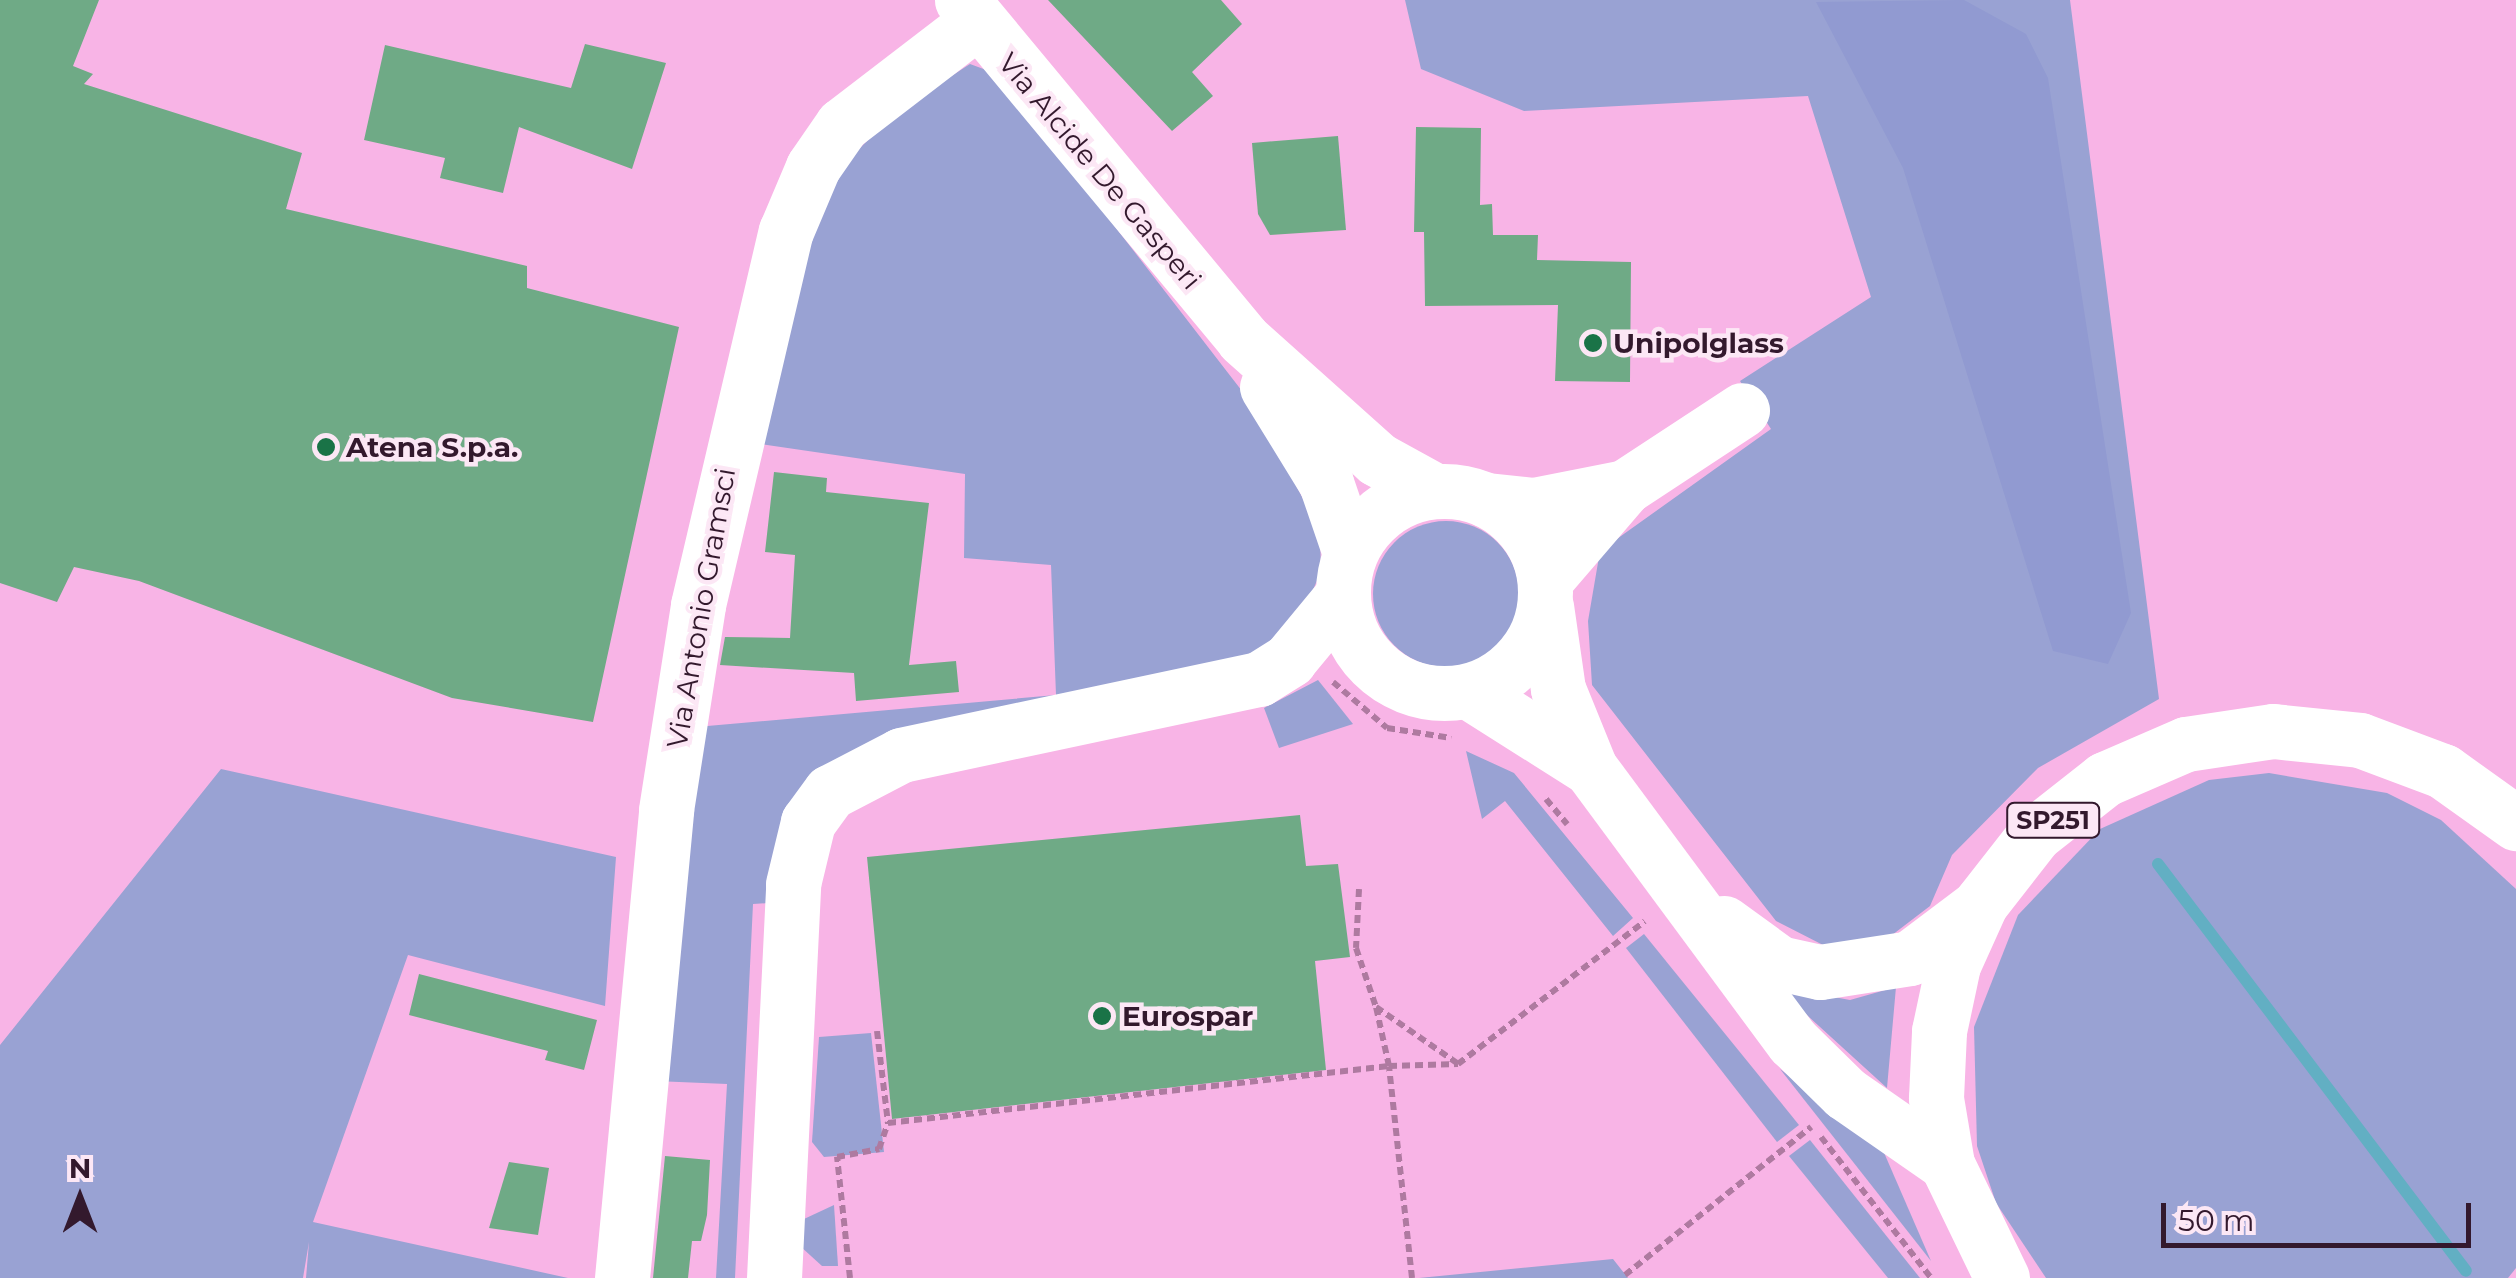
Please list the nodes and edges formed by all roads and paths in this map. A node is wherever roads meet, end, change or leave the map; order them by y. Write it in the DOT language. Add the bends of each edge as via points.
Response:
graph roads {
  1 [pos="969,12"];
  2 [pos="1242,340"];
  3 [pos="1742,410"];
  4 [pos="1626,487"];
  5 [pos="1461,495"];
  6 [pos="1346,574"];
  7 [pos="1546,592"];
  8 [pos="1322,670"];
  9 [pos="1470,716"];
  10 [pos="1590,768"];
  11 [pos="1539,792"];
  12 [pos="2516,822"];
  13 [pos="1575,833"];
  14 [pos="1359,889"];
  15 [pos="1982,903"];
  16 [pos="1634,906"];
  17 [pos="1676,917"];
  18 [pos="1646,920"];
  19 [pos="1376,1007"];
  20 [pos="877,1032"];
  21 [pos="1458,1064"];
  22 [pos="1390,1066"];
  23 [pos="1802,1113"];
  24 [pos="888,1123"];
  25 [pos="1812,1126"];
  26 [pos="1947,1164"];
  27 [pos="1626,1274"];
  28 [pos="622,1278"];
  29 [pos="774,1278"];
  30 [pos="850,1278"];
  31 [pos="1412,1278"];
  32 [pos="1931,1278"];
  33 [pos="2002,1278"];
  1 -- 2 [label="main road, Via Alcide De Gasperi"];
  1 -- 28 [label="main road, Via Antonio Gramsci" via="842,125 813,166 786,230 702,585 666,810"];
  2 -- 5 [label="main road, Via Alcide De Gasperi" via="1377,459"];
  2 -- 6 [label="main road, Via Alcide De Gasperi" via="1326,483"];
  3 -- 4 [label="main road"];
  4 -- 5 [label="main road" via="1534,505"];
  4 -- 7 [label="main road"];
  5 -- 6 [label="main road" via="1376,517"];
  5 -- 7 [label="main road" via="1527,532"];
  6 -- 9 [label="main road" via="1352,635 1382,673"];
  6 -- 29 [label="main road" via="1289,660 1259,679 901,754 830,792 808,822 793,884"];
  7 -- 9 [label="main road" via="1528,651"];
  7 -- 10 [label="main road" via="1558,688"];
  8 -- 9 [label="path" via="1386,728"];
  9 -- 10 [label="main road"];
  10 -- 17 [label="main road, SP251"];
  11 -- 13 [label="path"];
  12 -- 15 [label="main road, SP251" via="2443,771 2360,740 2273,731 2186,744 2105,780 2035,834"];
  14 -- 19 [label="path" via="1356,948"];
  15 -- 17 [label="main road, SP251" via="1910,958 1820,972 1779,963"];
  15 -- 26 [label="main road, SP251" via="1954,965 1938,1031 1936,1098"];
  16 -- 18 [label="path"];
  17 -- 18 [label="path"];
  17 -- 26 [label="main road, SP251" via="1845,1094"];
  18 -- 21 [label="path"];
  19 -- 21 [label="path"];
  19 -- 22 [label="path"];
  20 -- 24 [label="path"];
  21 -- 22 [label="path"];
  22 -- 24 [label="path"];
  22 -- 31 [label="path"];
  23 -- 25 [label="path"];
  24 -- 30 [label="path" via="879,1149 837,1157"];
  25 -- 27 [label="path"];
  25 -- 32 [label="path"];
  26 -- 33 [label="main road, SP251" via="1964,1212"];
}
